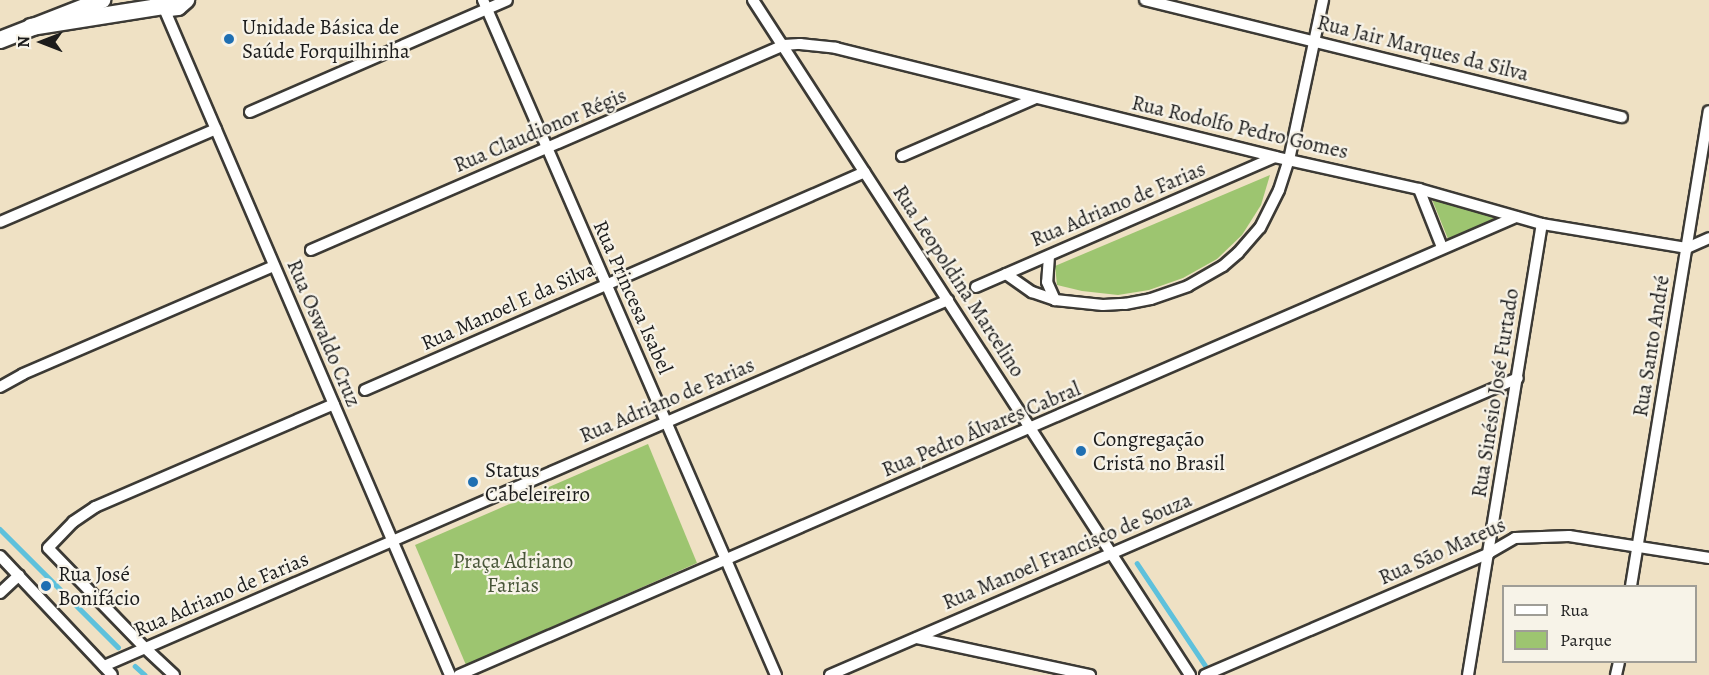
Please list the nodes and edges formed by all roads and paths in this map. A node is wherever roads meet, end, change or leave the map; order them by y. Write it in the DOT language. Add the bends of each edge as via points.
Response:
graph roads {
  1 [pos="102,0"];
  2 [pos="187,0"];
  3 [pos="507,0"];
  4 [pos="753,0"];
  5 [pos="1145,0"];
  6 [pos="1323,0"];
  7 [pos="160,3"];
  8 [pos="485,4"];
  9 [pos="31,27"];
  10 [pos="0,40"];
  11 [pos="1315,42"];
  12 [pos="784,45"];
  13 [pos="1036,98"];
  14 [pos="1709,111"];
  15 [pos="250,112"];
  16 [pos="1622,117"];
  17 [pos="216,129"];
  18 [pos="547,148"];
  19 [pos="902,156"];
  20 [pos="1275,157"];
  21 [pos="1288,160"];
  22 [pos="865,172"];
  23 [pos="1419,189"];
  24 [pos="1516,217"];
  25 [pos="0,222"];
  26 [pos="1542,224"];
  27 [pos="1709,238"];
  28 [pos="1442,247"];
  29 [pos="1687,248"];
  30 [pos="311,250"];
  31 [pos="1049,256"];
  32 [pos="274,266"];
  33 [pos="1006,274"];
  34 [pos="606,285"];
  35 [pos="976,287"];
  36 [pos="948,300"];
  37 [pos="1055,300"];
  38 [pos="1518,378"];
  39 [pos="0,387"];
  40 [pos="365,390"];
  41 [pos="334,404"];
  42 [pos="667,422"];
  43 [pos="1031,429"];
  44 [pos="393,541"];
  45 [pos="1638,546"];
  46 [pos="1112,553"];
  47 [pos="1489,553"];
  48 [pos="0,556"];
  49 [pos="1709,558"];
  50 [pos="727,560"];
  51 [pos="19,575"];
  52 [pos="1631,585"];
  53 [pos="0,593"];
  54 [pos="917,638"];
  55 [pos="145,648"];
  56 [pos="104,666"];
  57 [pos="112,675"];
  58 [pos="174,675"];
  59 [pos="450,675"];
  60 [pos="459,675"];
  61 [pos="776,675"];
  62 [pos="830,675"];
  63 [pos="1090,675"];
  64 [pos="1190,675"];
  65 [pos="1205,675"];
  66 [pos="1468,675"];
  1 -- 9 [label="main road"];
  2 -- 7 [label="main road" via="174,8"];
  3 -- 8 [label="street"];
  4 -- 12 [label="street, Rua Leopoldina Marcelino"];
  5 -- 11 [label="street, Rua Jair Marques da Silva"];
  6 -- 11 [label="street"];
  7 -- 9 [label="main road"];
  7 -- 17 [label="street, Rua Oswaldo Cruz"];
  8 -- 15 [label="street"];
  8 -- 18 [label="street, Rua Princesa Isabel"];
  9 -- 10 [label="main road"];
  11 -- 16 [label="street, Rua Jair Marques da Silva"];
  11 -- 21 [label="street"];
  12 -- 13 [label="street, Rua Rodolfo Pedro Gomes" via="836,48"];
  12 -- 18 [label="street, Rua Claudionor Régis"];
  12 -- 22 [label="street, Rua Leopoldina Marcelino"];
  13 -- 19 [label="street"];
  13 -- 20 [label="street, Rua Rodolfo Pedro Gomes"];
  14 -- 29 [label="street, Rua Santo André"];
  17 -- 25 [label="street"];
  17 -- 32 [label="street, Rua Oswaldo Cruz"];
  18 -- 30 [label="street, Rua Claudionor Régis"];
  18 -- 34 [label="street, Rua Princesa Isabel"];
  20 -- 21 [label="street, Rua Rodolfo Pedro Gomes"];
  20 -- 31 [label="street, Rua Adriano de Farias"];
  21 -- 23 [label="street, Rua Rodolfo Pedro Gomes"];
  21 -- 37 [label="street" via="1279,190 1260,228 1238,253 1206,277 1171,293 1125,304"];
  22 -- 34 [label="street, Rua Manoel E da Silva"];
  22 -- 36 [label="street, Rua Leopoldina Marcelino"];
  23 -- 24 [label="street, Rua Rodolfo Pedro Gomes"];
  23 -- 28 [label="street"];
  24 -- 26 [label="street, Rua Rodolfo Pedro Gomes"];
  24 -- 28 [label="street, Rua Pedro Álvares Cabral"];
  26 -- 29 [label="street, Rua Rodolfo Pedro Gomes"];
  26 -- 38 [label="street, Rua Sinésio José Furtado"];
  27 -- 29 [label="street"];
  28 -- 43 [label="street, Rua Pedro Álvares Cabral"];
  29 -- 45 [label="street, Rua Santo André"];
  31 -- 33 [label="street, Rua Adriano de Farias"];
  31 -- 37 [label="street" via="1047,282"];
  32 -- 39 [label="street"];
  32 -- 41 [label="street, Rua Oswaldo Cruz"];
  33 -- 35 [label="street, Rua Adriano de Farias"];
  33 -- 37 [label="street" via="1032,292"];
  34 -- 40 [label="street, Rua Manoel E da Silva"];
  34 -- 42 [label="street, Rua Princesa Isabel"];
  36 -- 42 [label="street, Rua Adriano de Farias"];
  36 -- 43 [label="street, Rua Leopoldina Marcelino"];
  38 -- 46 [label="street, Rua Manoel Francisco de Souza"];
  38 -- 47 [label="street, Rua Sinésio José Furtado"];
  41 -- 44 [label="street, Rua Oswaldo Cruz"];
  41 -- 55 [label="street" via="95,507 73,522 48,548"];
  42 -- 44 [label="street, Rua Adriano de Farias"];
  42 -- 50 [label="street, Rua Princesa Isabel"];
  43 -- 46 [label="street, Rua Leopoldina Marcelino"];
  43 -- 50 [label="street, Rua Pedro Álvares Cabral"];
  44 -- 55 [label="street, Rua Adriano de Farias"];
  44 -- 59 [label="street, Rua Oswaldo Cruz"];
  45 -- 47 [label="street, Rua São Mateus" via="1569,536 1526,536 1507,541"];
  45 -- 49 [label="street, Rua São Mateus"];
  45 -- 52 [label="street, Rua Santo André"];
  46 -- 54 [label="street, Rua Manoel Francisco de Souza"];
  46 -- 64 [label="street, Rua Leopoldina Marcelino"];
  47 -- 65 [label="street, Rua São Mateus"];
  47 -- 66 [label="street, Rua Sinésio José Furtado"];
  48 -- 51 [label="street"];
  50 -- 60 [label="street, Rua Pedro Álvares Cabral"];
  50 -- 61 [label="street, Rua Princesa Isabel"];
  51 -- 53 [label="street"];
  51 -- 56 [label="street"];
  54 -- 62 [label="street, Rua Manoel Francisco de Souza"];
  54 -- 63 [label="street"];
  55 -- 56 [label="street, Rua Adriano de Farias"];
  55 -- 58 [label="street"];
  56 -- 57 [label="street"];
}
